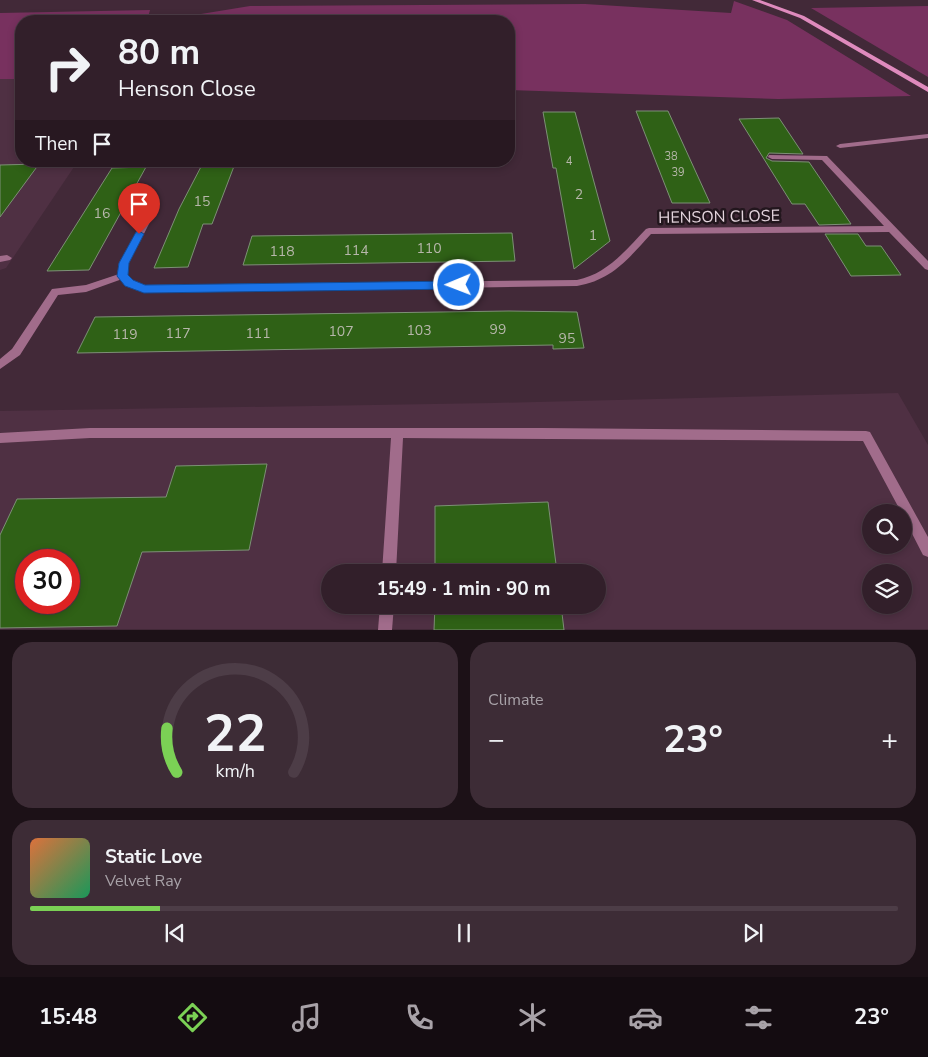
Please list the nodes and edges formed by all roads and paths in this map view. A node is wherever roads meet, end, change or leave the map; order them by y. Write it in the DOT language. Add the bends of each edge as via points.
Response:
graph roads {
  1 [pos="755,0"];
  2 [pos="928,90"];
  3 [pos="928,136"];
  4 [pos="840,146"];
  5 [pos="772,157"];
  6 [pos="147,220"];
  7 [pos="891,228"];
  8 [pos="928,267"];
  9 [pos="122,276"];
  10 [pos="0,365"];
  11 [pos="397,433"];
  12 [pos="0,438"];
  13 [pos="928,550"];
  14 [pos="389,564"];
  15 [pos="386,614"];
  16 [pos="385,630"];
  1 -- 2 [label="street" via="802,17"];
  3 -- 4 [label="street"];
  5 -- 7 [label="street" via="824,158"];
  6 -- 9 [label="street" via="124,263"];
  7 -- 8 [label="street"];
  7 -- 9 [label="street, HENSON CLOSE" via="649,232 606,273 590,282 577,283 144,289"];
  9 -- 10 [label="street" via="86,288 55,292 16,352"];
  11 -- 12 [label="street" via="90,433"];
  11 -- 13 [label="street" via="866,436"];
  11 -- 14 [label="street"];
  15 -- 16 [label="street"];
}
